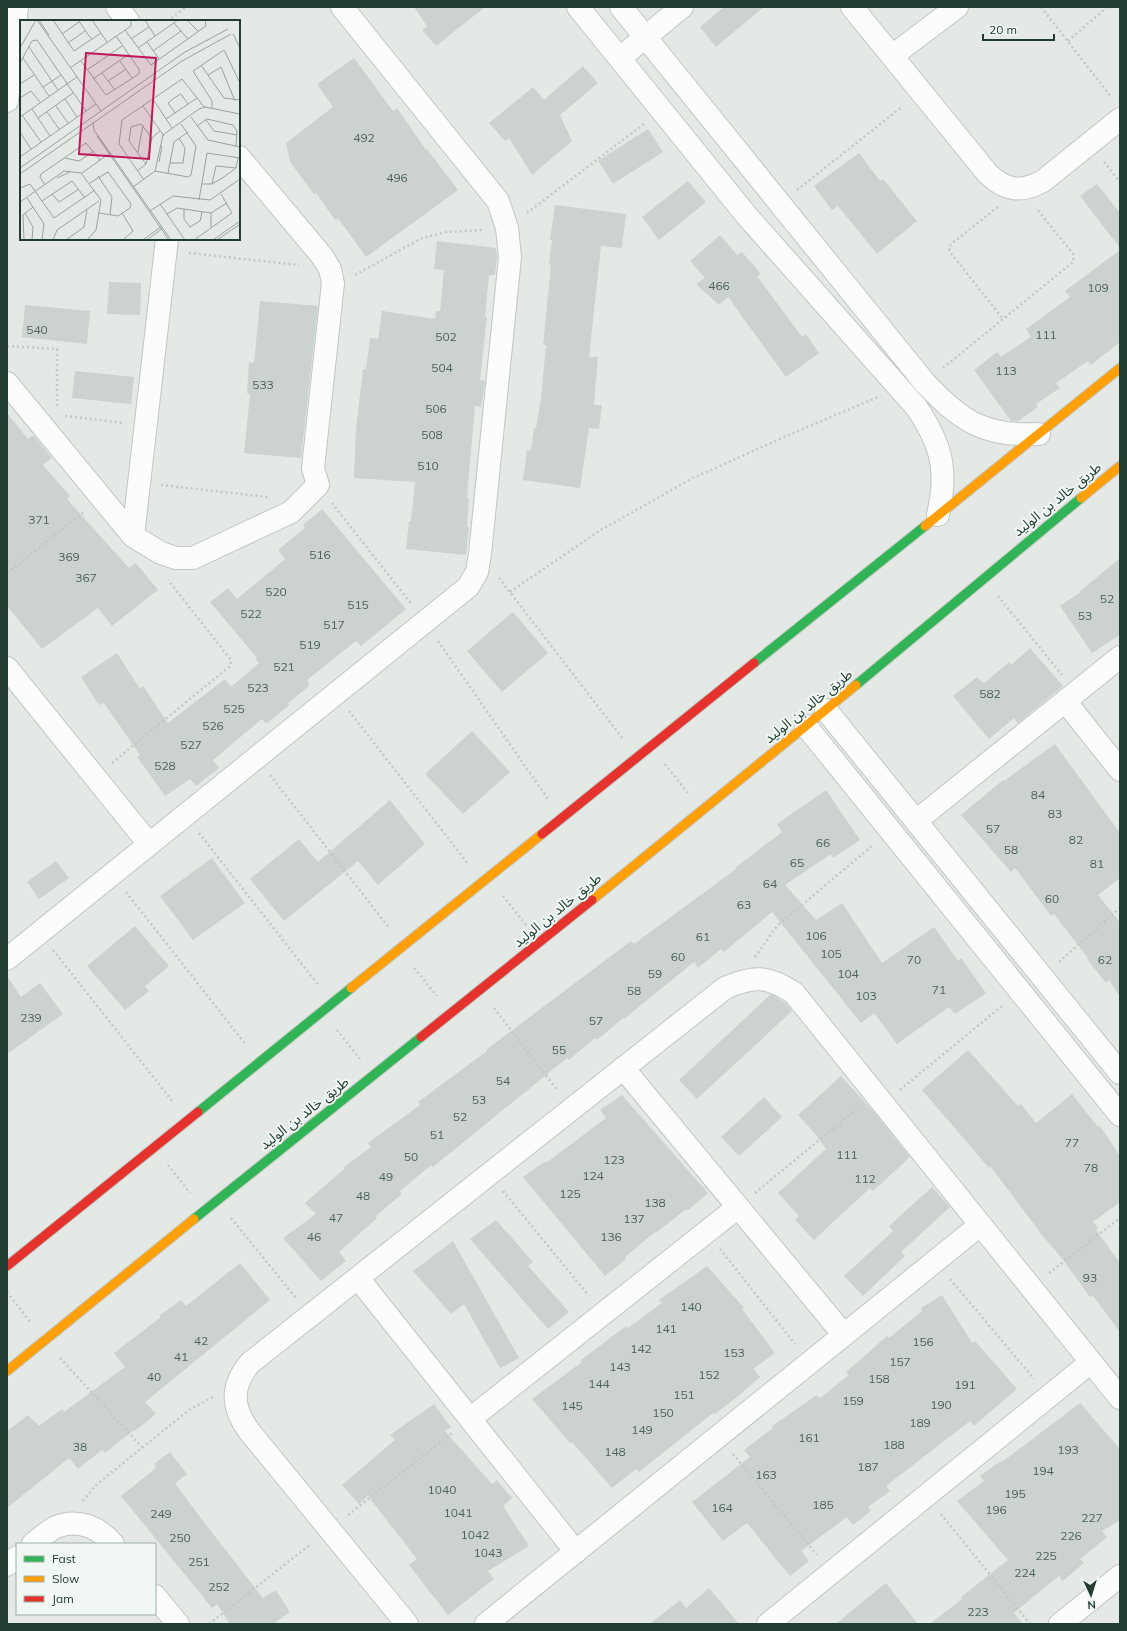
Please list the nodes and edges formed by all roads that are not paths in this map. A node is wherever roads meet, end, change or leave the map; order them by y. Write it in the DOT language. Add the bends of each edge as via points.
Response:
graph roads {
  1 [pos="17,7"];
  2 [pos="117,7"];
  3 [pos="342,7"];
  4 [pos="578,7"];
  5 [pos="682,7"];
  6 [pos="852,7"];
  7 [pos="957,7"];
  8 [pos="629,10"];
  9 [pos="127,20"];
  10 [pos="602,36"];
  11 [pos="646,37"];
  12 [pos="892,56"];
  13 [pos="620,58"];
  14 [pos="7,101"];
  15 [pos="1118,110"];
  16 [pos="240,158"];
  17 [pos="166,245"];
  18 [pos="1120,368"];
  19 [pos="7,383"];
  20 [pos="1039,434"];
  21 [pos="1120,466"];
  22 [pos="938,515"];
  23 [pos="133,536"];
  24 [pos="1120,657"];
  25 [pos="7,668"];
  26 [pos="1070,697"];
  27 [pos="826,710"];
  28 [pos="806,726"];
  29 [pos="1120,770"];
  30 [pos="916,821"];
  31 [pos="149,844"];
  32 [pos="7,959"];
  33 [pos="624,1068"];
  34 [pos="1120,1073"];
  35 [pos="1120,1114"];
  36 [pos="738,1207"];
  37 [pos="980,1225"];
  38 [pos="7,1266"];
  39 [pos="358,1278"];
  40 [pos="844,1335"];
  41 [pos="1091,1362"];
  42 [pos="7,1371"];
  43 [pos="1120,1398"];
  44 [pos="470,1419"];
  45 [pos="34,1543"];
  46 [pos="112,1543"];
  47 [pos="576,1552"];
  48 [pos="16,1558"];
  49 [pos="7,1565"];
  50 [pos="1120,1576"];
  51 [pos="156,1597"];
  52 [pos="178,1624"];
  53 [pos="407,1624"];
  54 [pos="486,1624"];
  55 [pos="768,1624"];
  56 [pos="1060,1624"];
  1 -- 14 [label="street"];
  2 -- 9 [label="street"];
  3 -- 31 [label="street" via="498,201 507,228 510,257 477,572 468,587 426,623"];
  4 -- 10 [label="street"];
  5 -- 11 [label="street"];
  6 -- 12 [label="street"];
  7 -- 12 [label="street"];
  8 -- 10 [label="street"];
  8 -- 11 [label="street"];
  10 -- 13 [label="street"];
  11 -- 13 [label="street"];
  11 -- 20 [label="street" via="925,383 951,409 984,428 1001,433"];
  12 -- 15 [label="street" via="988,174 1008,188 1032,187 1043,181"];
  13 -- 22 [label="street" via="747,216 917,408 930,427 943,470 943,493"];
  16 -- 23 [label="street" via="330,269 333,283 332,302 313,468 318,485 291,512 193,558 176,558 161,553"];
  17 -- 23 [label="street"];
  18 -- 20 [label="street"];
  19 -- 23 [label="street"];
  20 -- 22 [label="street"];
  21 -- 27 [label="street, طريق خالد بن الوليد"];
  22 -- 38 [label="street"];
  24 -- 26 [label="street"];
  25 -- 31 [label="street"];
  26 -- 29 [label="street"];
  26 -- 30 [label="street"];
  27 -- 28 [label="street, طريق خالد بن الوليد"];
  27 -- 30 [label="street"];
  28 -- 35 [label="street"];
  28 -- 42 [label="street, طريق خالد بن الوليد"];
  30 -- 34 [label="street"];
  31 -- 32 [label="street"];
  33 -- 36 [label="street"];
  33 -- 37 [label="street" via="726,988 742,980 761,979 778,983 794,993"];
  33 -- 39 [label="street"];
  36 -- 40 [label="street"];
  36 -- 44 [label="street"];
  37 -- 40 [label="street"];
  37 -- 41 [label="street"];
  39 -- 44 [label="street"];
  39 -- 53 [label="street" via="250,1363 241,1374 236,1388 236,1404 240,1418 249,1431"];
  40 -- 47 [label="street"];
  41 -- 43 [label="street"];
  41 -- 55 [label="street"];
  44 -- 47 [label="street"];
  45 -- 46 [label="street" via="56,1527 70,1523 84,1524 98,1530"];
  47 -- 54 [label="street"];
  48 -- 49 [label="street"];
  50 -- 56 [label="street"];
  51 -- 52 [label="street"];
}
